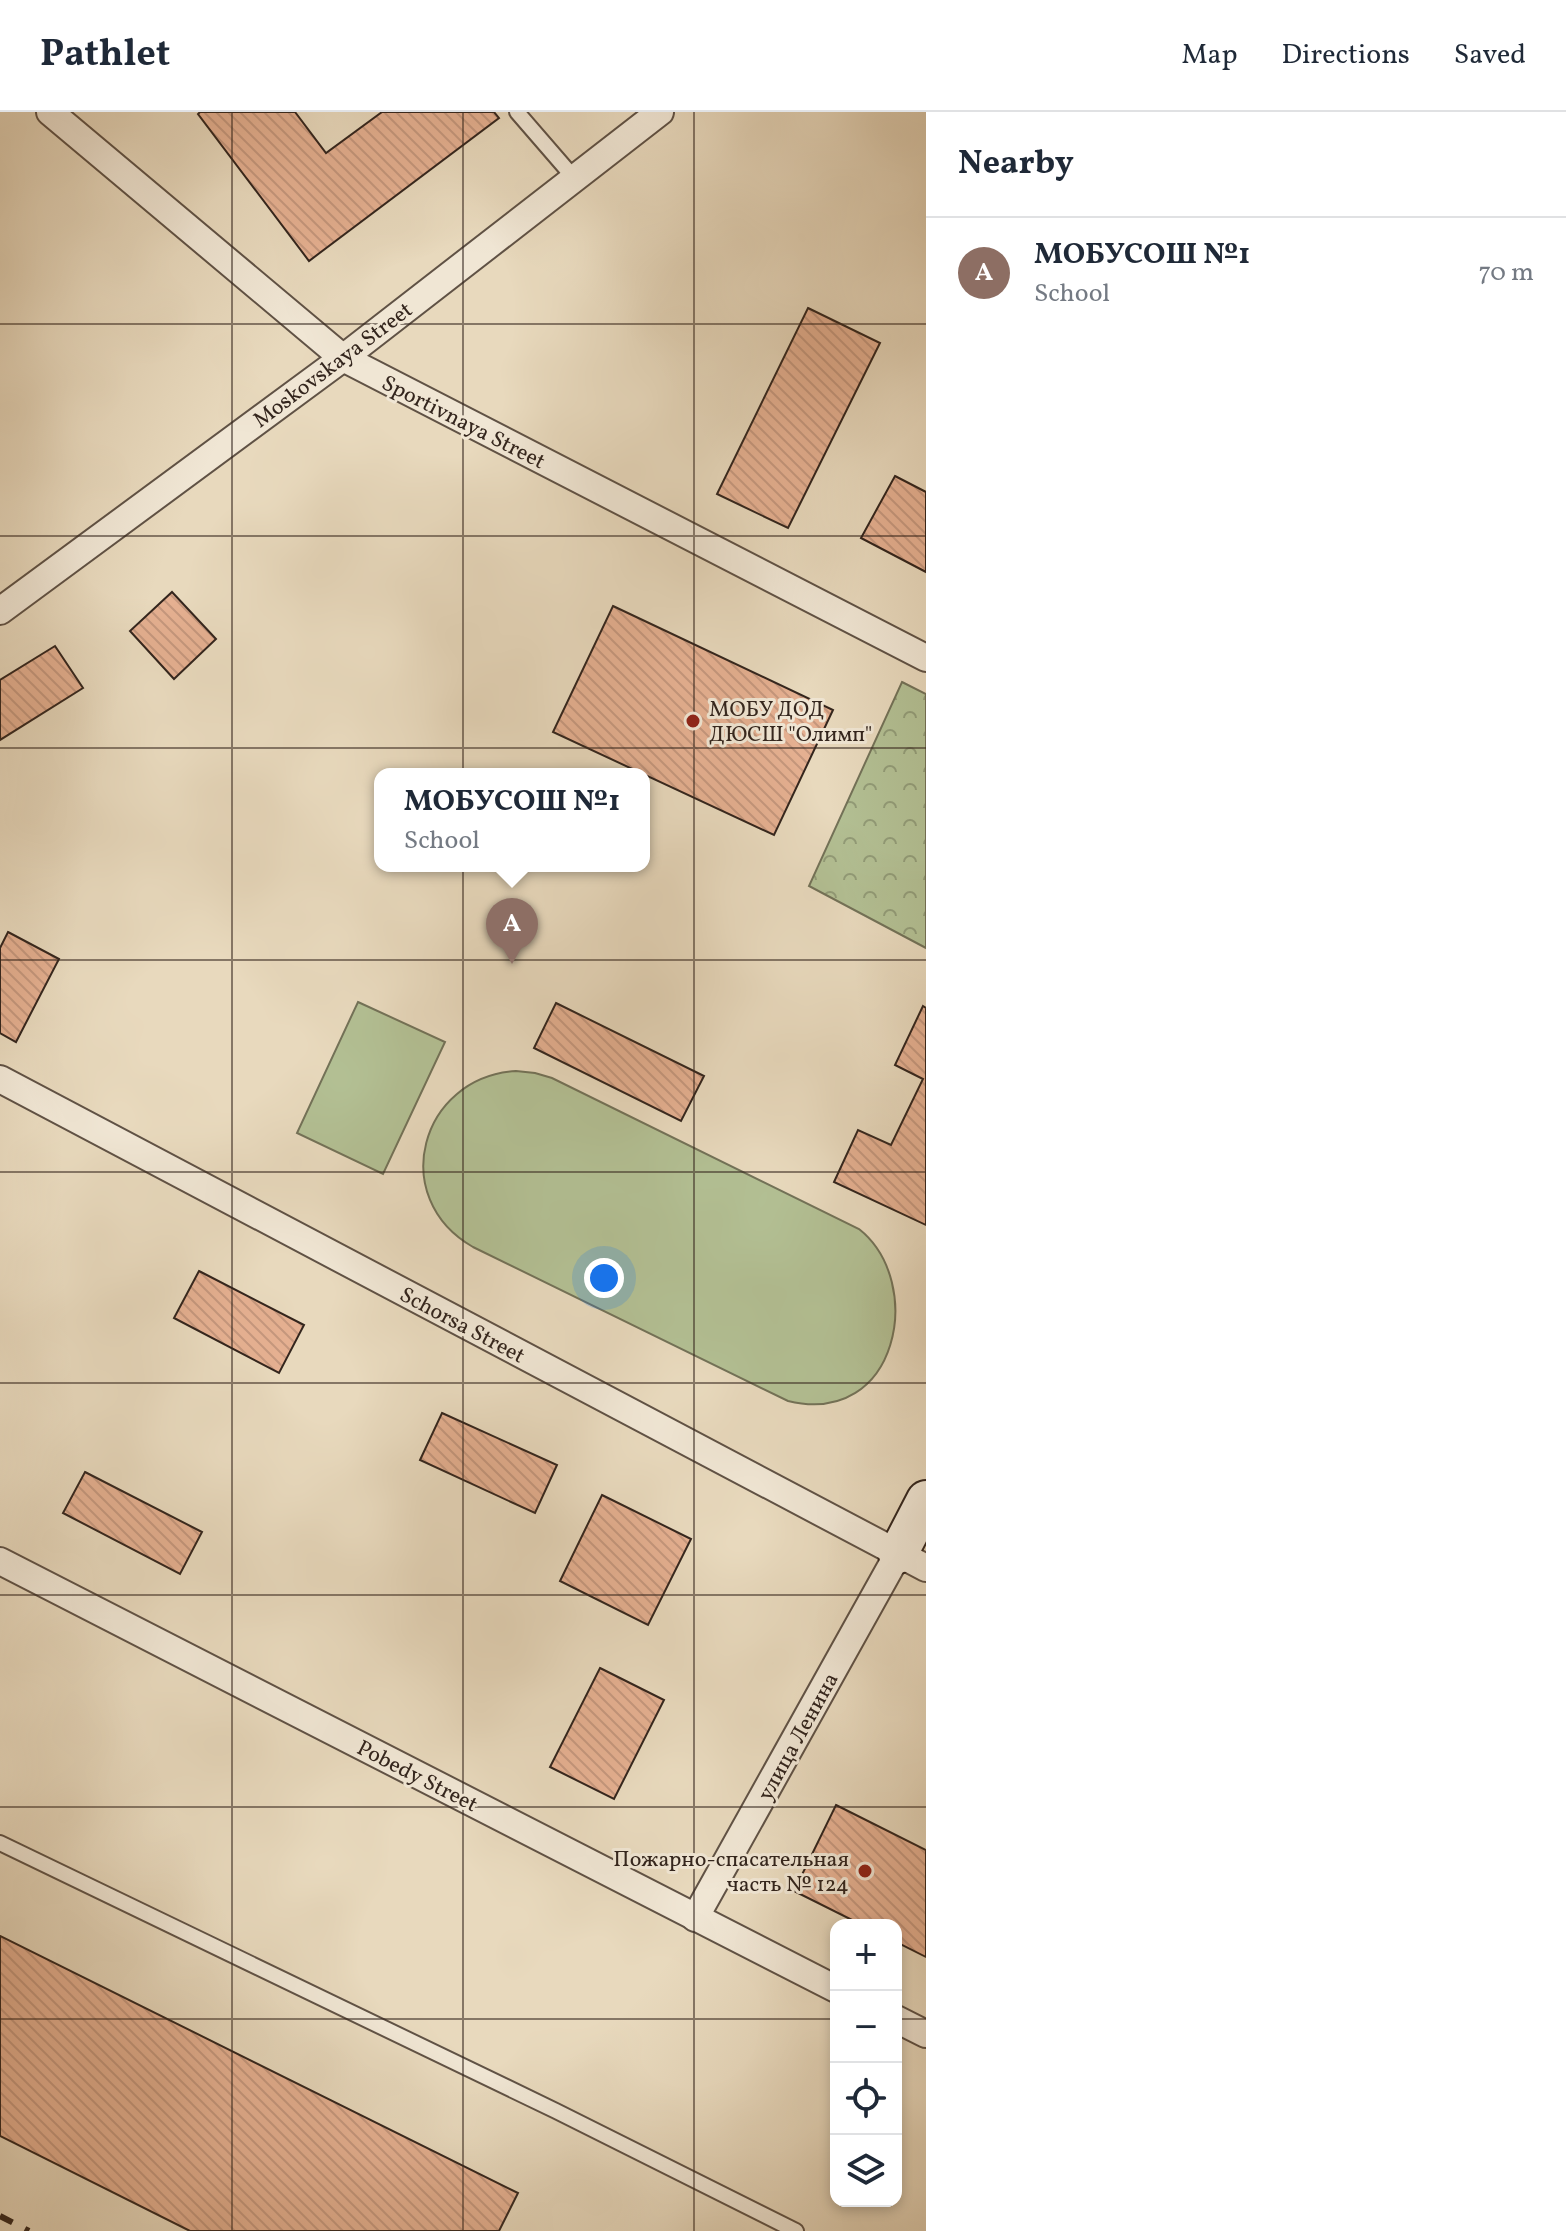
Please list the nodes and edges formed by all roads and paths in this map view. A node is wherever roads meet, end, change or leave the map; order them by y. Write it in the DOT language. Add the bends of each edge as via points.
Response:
graph roads {
  1 [pos="50,112"];
  2 [pos="517,112"];
  3 [pos="660,112"];
  4 [pos="575,179"];
  5 [pos="343,358"];
  6 [pos="0,611"];
  7 [pos="926,658"];
  8 [pos="0,1079"];
  9 [pos="926,1500"];
  10 [pos="0,1561"];
  11 [pos="912,1561"];
  12 [pos="0,1843"];
  13 [pos="695,1918"];
  14 [pos="830,1986"];
  15 [pos="902,2022"];
  16 [pos="926,2034"];
  17 [pos="796,2231"];
  1 -- 5 [label="street, Sportivnaya Street"];
  2 -- 4 [label="lane"];
  3 -- 4 [label="street, Moskovskaya Street"];
  4 -- 5 [label="street, Moskovskaya Street"];
  5 -- 6 [label="street, Moskovskaya Street"];
  5 -- 7 [label="street, Sportivnaya Street"];
  8 -- 11 [label="street, Schorsa Street"];
  9 -- 11 [label="street"];
  10 -- 13 [label="street, Pobedy Street"];
  11 -- 13 [label="street, улица Ленина"];
  12 -- 17 [label="lane"];
  13 -- 14 [label="street, Pobedy Street"];
  15 -- 16 [label="street"];
}
